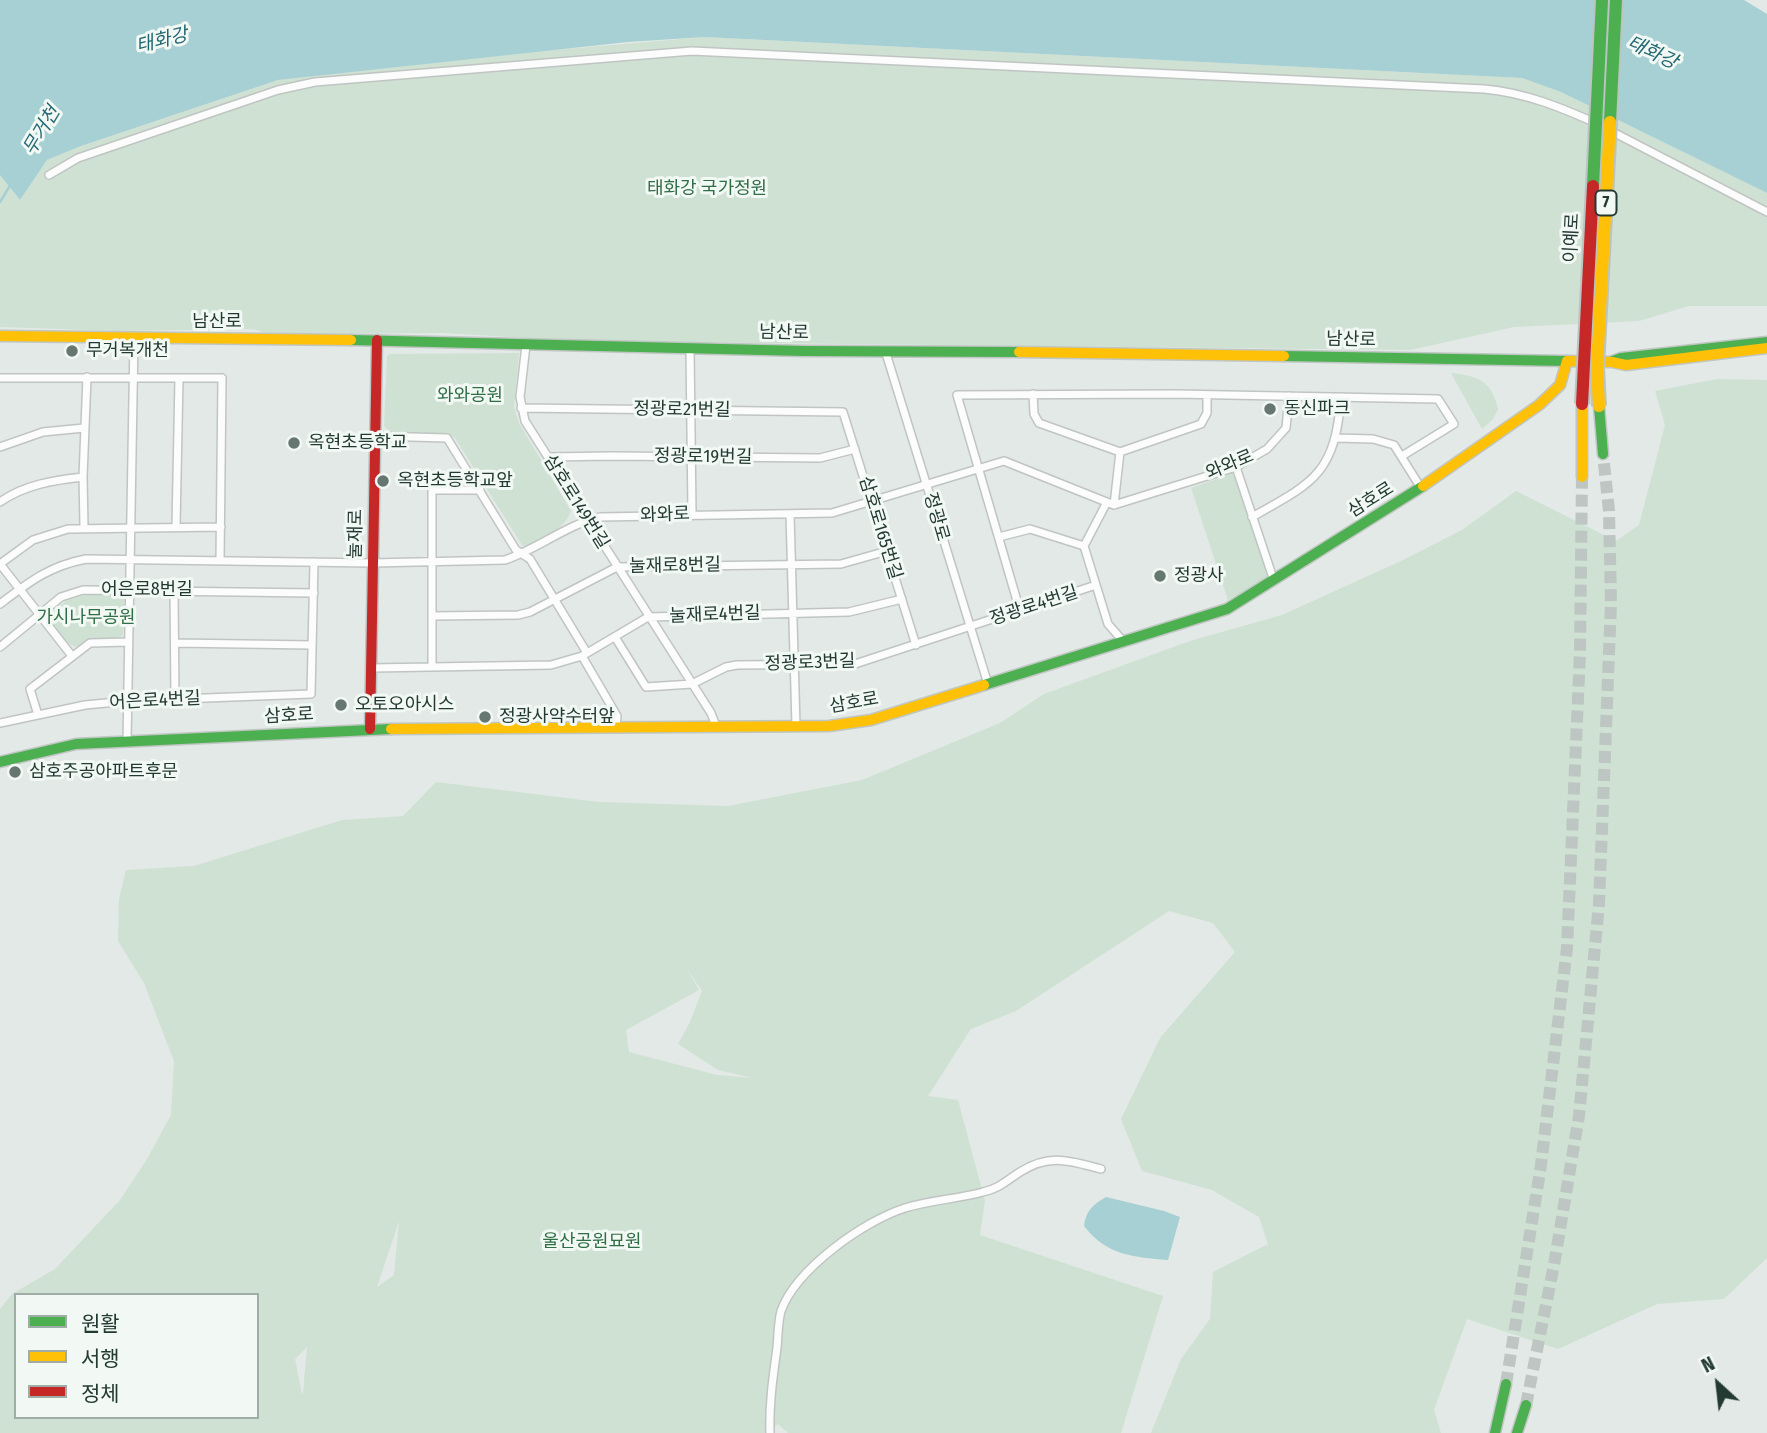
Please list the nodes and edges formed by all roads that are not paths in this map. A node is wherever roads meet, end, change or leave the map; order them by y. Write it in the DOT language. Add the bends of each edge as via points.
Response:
graph roads {
  1 [pos="1602,0"];
  2 [pos="1616,0"];
  3 [pos="49,175"];
  4 [pos="1767,212"];
  5 [pos="0,336"];
  6 [pos="134,339"];
  7 [pos="377,340"];
  8 [pos="1767,342"];
  9 [pos="526,345"];
  10 [pos="690,348"];
  11 [pos="1767,348"];
  12 [pos="885,350"];
  13 [pos="1567,361"];
  14 [pos="1612,362"];
  15 [pos="87,377"];
  16 [pos="0,378"];
  17 [pos="133,378"];
  18 [pos="179,378"];
  19 [pos="1033,394"];
  20 [pos="1207,395"];
  21 [pos="1289,396"];
  22 [pos="1341,397"];
  23 [pos="521,408"];
  24 [pos="691,410"];
  25 [pos="843,412"];
  26 [pos="84,428"];
  27 [pos="376,436"];
  28 [pos="1336,438"];
  29 [pos="0,447"];
  30 [pos="855,449"];
  31 [pos="1120,453"];
  32 [pos="1603,454"];
  33 [pos="691,456"];
  34 [pos="1402,456"];
  35 [pos="549,457"];
  36 [pos="979,467"];
  37 [pos="1236,467"];
  38 [pos="83,477"];
  39 [pos="1582,478"];
  40 [pos="926,483"];
  41 [pos="1421,488"];
  42 [pos="480,490"];
  43 [pos="871,501"];
  44 [pos="0,502"];
  45 [pos="1110,503"];
  46 [pos="692,514"];
  47 [pos="790,514"];
  48 [pos="1252,517"];
  49 [pos="587,520"];
  50 [pos="84,527"];
  51 [pos="130,527"];
  52 [pos="176,527"];
  53 [pos="221,527"];
  54 [pos="999,537"];
  55 [pos="1084,546"];
  56 [pos="887,551"];
  57 [pos="522,554"];
  58 [pos="130,560"];
  59 [pos="220,561"];
  60 [pos="314,562"];
  61 [pos="432,562"];
  62 [pos="373,563"];
  63 [pos="791,563"];
  64 [pos="0,564"];
  65 [pos="617,567"];
  66 [pos="1274,581"];
  67 [pos="1096,585"];
  68 [pos="20,589"];
  69 [pos="129,590"];
  70 [pos="174,590"];
  71 [pos="314,593"];
  72 [pos="902,599"];
  73 [pos="554,600"];
  74 [pos="0,604"];
  75 [pos="1020,611"];
  76 [pos="793,612"];
  77 [pos="40,616"];
  78 [pos="432,616"];
  79 [pos="648,617"];
  80 [pos="969,628"];
  81 [pos="615,637"];
  82 [pos="1122,641"];
  83 [pos="128,642"];
  84 [pos="174,643"];
  85 [pos="312,645"];
  86 [pos="915,645"];
  87 [pos="0,647"];
  88 [pos="584,654"];
  89 [pos="72,656"];
  90 [pos="794,664"];
  91 [pos="432,667"];
  92 [pos="371,668"];
  93 [pos="692,684"];
  94 [pos="988,684"];
  95 [pos="175,700"];
  96 [pos="127,701"];
  97 [pos="38,715"];
  98 [pos="0,723"];
  99 [pos="716,726"];
  100 [pos="796,726"];
  101 [pos="616,727"];
  102 [pos="370,729"];
  103 [pos="127,742"];
  104 [pos="0,762"];
  105 [pos="1101,1169"];
  106 [pos="1506,1384"];
  107 [pos="1526,1405"];
  108 [pos="770,1433"];
  109 [pos="1495,1433"];
  110 [pos="1517,1433"];
  1 -- 39 [label="main road, 이예로 / 7, bridge"];
  2 -- 32 [label="main road, 이예로 / 7, bridge" via="1597,367"];
  3 -- 4 [label="street" via="78,158 278,90 315,82 692,51 1513,92 1598,124"];
  5 -- 6 [label="main road, 남산로"];
  6 -- 7 [label="main road, 남산로"];
  6 -- 17 [label="street"];
  7 -- 9 [label="main road, 남산로"];
  7 -- 27 [label="main road, 눌재로"];
  8 -- 14 [label="main road"];
  9 -- 10 [label="main road, 남산로"];
  9 -- 23 [label="street, 삼호로149번길"];
  10 -- 12 [label="main road, 남산로"];
  10 -- 24 [label="street"];
  11 -- 14 [label="main road" via="1626,365"];
  12 -- 13 [label="main road, 남산로"];
  12 -- 40 [label="street, 정광로"];
  13 -- 14 [label="main road"];
  13 -- 41 [label="main road, 삼호로" via="1560,385 1539,405"];
  15 -- 16 [label="street"];
  15 -- 17 [label="street"];
  15 -- 26 [label="street"];
  17 -- 18 [label="street"];
  17 -- 51 [label="street"];
  18 -- 52 [label="street"];
  18 -- 53 [label="street" via="222,378"];
  19 -- 20 [label="street"];
  19 -- 31 [label="street" via="1039,423"];
  19 -- 36 [label="street" via="957,395"];
  20 -- 21 [label="street"];
  20 -- 31 [label="street" via="1202,425"];
  21 -- 22 [label="street"];
  21 -- 37 [label="street, 와와로" via="1286,428 1278,439"];
  22 -- 28 [label="street"];
  22 -- 34 [label="street" via="1438,399 1454,424"];
  23 -- 24 [label="street, 정광로21번길"];
  23 -- 35 [label="street, 삼호로149번길"];
  24 -- 25 [label="street, 정광로21번길"];
  24 -- 33 [label="street"];
  25 -- 30 [label="street, 삼호로165번길"];
  26 -- 29 [label="street" via="43,432"];
  26 -- 38 [label="street"];
  27 -- 42 [label="street" via="447,438"];
  27 -- 62 [label="main road, 눌재로"];
  28 -- 34 [label="street" via="1387,442"];
  28 -- 48 [label="street" via="1314,479"];
  30 -- 33 [label="street, 정광로19번길" via="820,458"];
  30 -- 43 [label="street, 삼호로165번길"];
  31 -- 45 [label="street"];
  33 -- 35 [label="street, 정광로19번길"];
  33 -- 46 [label="street"];
  34 -- 41 [label="street"];
  35 -- 49 [label="street, 삼호로149번길"];
  36 -- 40 [label="street, 와와로"];
  36 -- 45 [label="street, 와와로" via="1004,461"];
  36 -- 54 [label="street"];
  37 -- 45 [label="street, 와와로"];
  37 -- 48 [label="street"];
  38 -- 44 [label="street" via="44,482"];
  38 -- 50 [label="street"];
  40 -- 43 [label="street, 와와로"];
  40 -- 80 [label="street, 정광로"];
  41 -- 66 [label="main road, 삼호로"];
  42 -- 57 [label="street"];
  42 -- 61 [label="street" via="432,490"];
  43 -- 47 [label="street, 와와로" via="832,513"];
  43 -- 56 [label="street, 삼호로165번길"];
  45 -- 55 [label="street"];
  46 -- 47 [label="street, 와와로"];
  46 -- 49 [label="street, 와와로"];
  47 -- 63 [label="street"];
  48 -- 66 [label="street"];
  49 -- 57 [label="street, 와와로"];
  49 -- 65 [label="street, 삼호로149번길"];
  50 -- 51 [label="street"];
  50 -- 64 [label="street" via="33,540"];
  51 -- 52 [label="street"];
  51 -- 58 [label="street"];
  52 -- 53 [label="street"];
  53 -- 59 [label="street"];
  54 -- 55 [label="street" via="1030,529"];
  54 -- 75 [label="street"];
  55 -- 67 [label="street, 정광로4번길"];
  56 -- 63 [label="street, 눌재로8번길" via="841,564"];
  56 -- 72 [label="street, 삼호로165번길"];
  57 -- 61 [label="street, 와와로" via="500,561"];
  57 -- 73 [label="street" via="530,559"];
  58 -- 59 [label="street, 와와로"];
  58 -- 68 [label="street, 와와로" via="65,563"];
  58 -- 69 [label="street"];
  59 -- 60 [label="street, 와와로"];
  60 -- 62 [label="street, 와와로"];
  60 -- 71 [label="street"];
  61 -- 62 [label="street, 와와로"];
  61 -- 78 [label="street"];
  62 -- 92 [label="main road, 눌재로"];
  63 -- 65 [label="street, 눌재로8번길"];
  63 -- 76 [label="street"];
  64 -- 68 [label="street"];
  65 -- 73 [label="street, 눌재로8번길"];
  65 -- 79 [label="street, 삼호로149번길"];
  66 -- 82 [label="main road, 삼호로" via="1227,609"];
  67 -- 75 [label="street, 정광로4번길"];
  67 -- 82 [label="street" via="1108,624"];
  68 -- 74 [label="street, 와와로"];
  68 -- 77 [label="street"];
  69 -- 70 [label="street, 어은로8번길"];
  69 -- 77 [label="street, 어은로8번길" via="83,590 61,597"];
  69 -- 83 [label="street"];
  70 -- 71 [label="street, 어은로8번길"];
  70 -- 84 [label="street"];
  71 -- 85 [label="street"];
  72 -- 76 [label="street, 눌재로4번길" via="849,612"];
  72 -- 86 [label="street, 삼호로165번길"];
  73 -- 78 [label="street, 눌재로8번길" via="518,615"];
  73 -- 88 [label="street"];
  75 -- 80 [label="street, 정광로4번길"];
  76 -- 79 [label="street, 눌재로4번길"];
  76 -- 90 [label="street"];
  77 -- 87 [label="street, 어은로8번길"];
  77 -- 89 [label="street"];
  78 -- 91 [label="street"];
  79 -- 81 [label="street, 눌재로4번길"];
  79 -- 93 [label="street, 삼호로149번길"];
  80 -- 86 [label="street, 정광로3번길"];
  80 -- 94 [label="street, 정광로"];
  81 -- 88 [label="street, 눌재로4번길"];
  81 -- 93 [label="street" via="646,687"];
  82 -- 94 [label="main road, 삼호로"];
  83 -- 89 [label="street" via="90,643"];
  83 -- 96 [label="street"];
  84 -- 85 [label="street"];
  84 -- 95 [label="street"];
  85 -- 95 [label="street, 어은로4번길" via="311,694"];
  86 -- 90 [label="street, 정광로3번길" via="855,664"];
  88 -- 91 [label="street, 눌재로4번길" via="551,665"];
  88 -- 101 [label="street" via="617,716"];
  89 -- 97 [label="street" via="30,689"];
  90 -- 93 [label="street, 정광로3번길" via="726,667"];
  90 -- 100 [label="street"];
  91 -- 92 [label="street, 눌재로4번길"];
  92 -- 102 [label="main road, 눌재로"];
  93 -- 99 [label="street, 삼호로149번길"];
  94 -- 100 [label="main road, 삼호로" via="871,720"];
  95 -- 96 [label="street, 어은로4번길"];
  96 -- 97 [label="street, 어은로4번길"];
  96 -- 103 [label="street"];
  97 -- 98 [label="street, 어은로4번길"];
  99 -- 100 [label="main road, 삼호로"];
  99 -- 101 [label="main road, 삼호로"];
  101 -- 102 [label="main road, 삼호로"];
  102 -- 103 [label="main road, 삼호로"];
  103 -- 104 [label="main road, 삼호로" via="76,744"];
  105 -- 108 [label="street" via="1061,1159 1043,1161 1004,1185 906,1208 876,1221 816,1264 793,1288 781,1313"];
  106 -- 109 [label="main road"];
  107 -- 110 [label="main road"];
}
